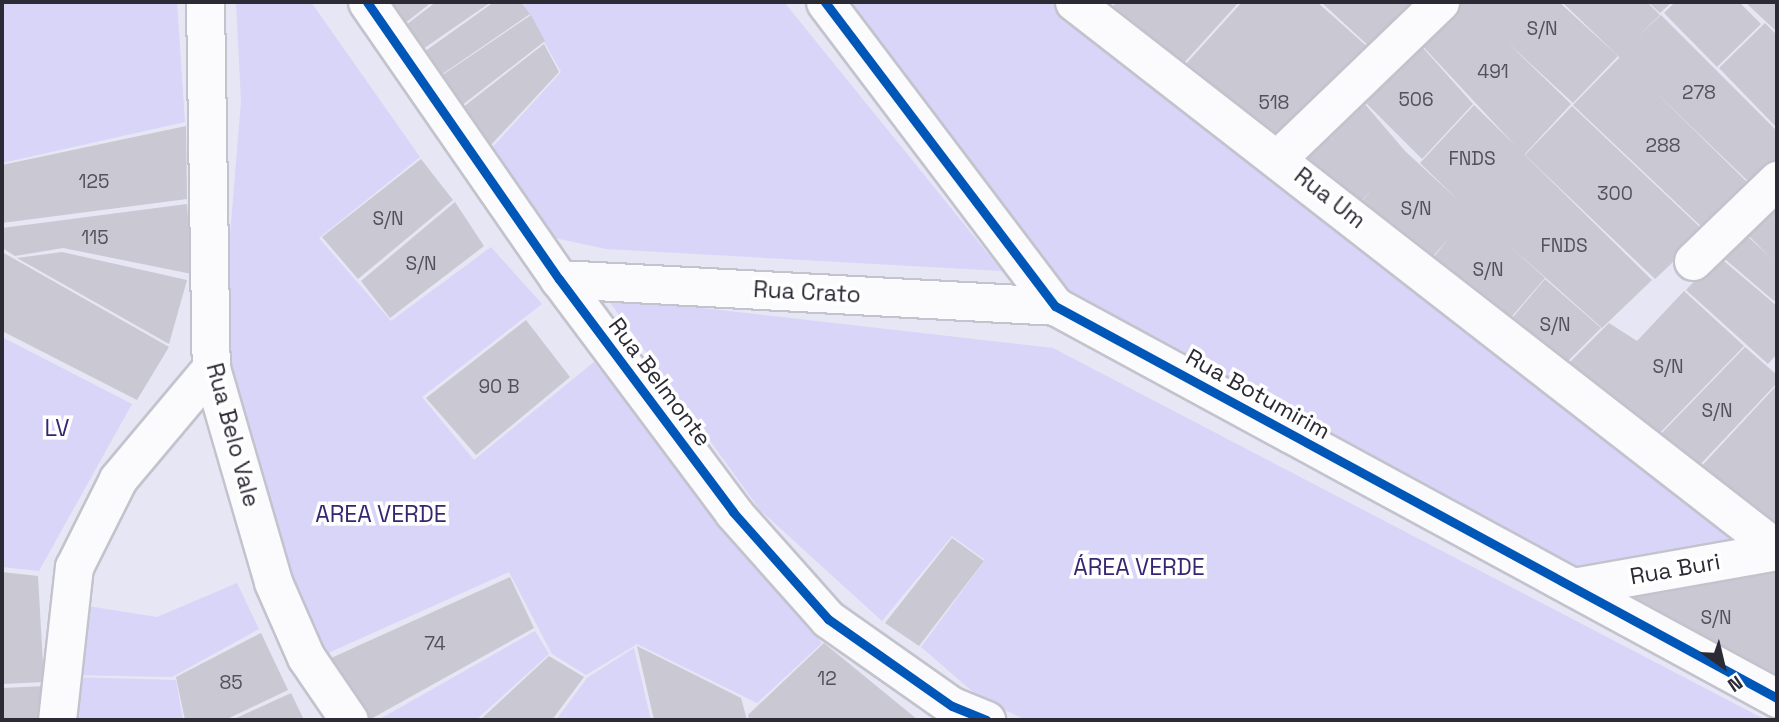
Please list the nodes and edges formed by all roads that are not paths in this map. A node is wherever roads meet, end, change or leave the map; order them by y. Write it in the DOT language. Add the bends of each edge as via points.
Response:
graph roads {
  1 [pos="205,2"];
  2 [pos="367,2"];
  3 [pos="825,2"];
  4 [pos="1074,2"];
  5 [pos="1440,2"];
  6 [pos="1278,158"];
  7 [pos="1777,180"];
  8 [pos="1693,261"];
  9 [pos="559,279"];
  10 [pos="1055,306"];
  11 [pos="211,368"];
  12 [pos="1777,550"];
  13 [pos="1573,587"];
  14 [pos="1777,698"];
  15 [pos="57,720"];
  16 [pos="349,720"];
  17 [pos="986,720"];
  1 -- 11 [label="street, Rua Belo Vale"];
  2 -- 9 [label="street, Rua Belmonte"];
  3 -- 10 [label="street, Rua Botumirim"];
  4 -- 6 [label="street, Rua Um"];
  5 -- 6 [label="street"];
  6 -- 12 [label="street, Rua Um"];
  7 -- 8 [label="street"];
  9 -- 10 [label="street, Rua Crato"];
  9 -- 17 [label="street, Rua Belmonte" via="733,512 828,619 952,706"];
  10 -- 13 [label="street, Rua Botumirim"];
  11 -- 15 [label="street" via="118,479 74,567"];
  11 -- 16 [label="street, Rua Belo Vale" via="273,582 306,657"];
  12 -- 13 [label="street, Rua Buri"];
  13 -- 14 [label="street, Rua Botumirim"];
}
